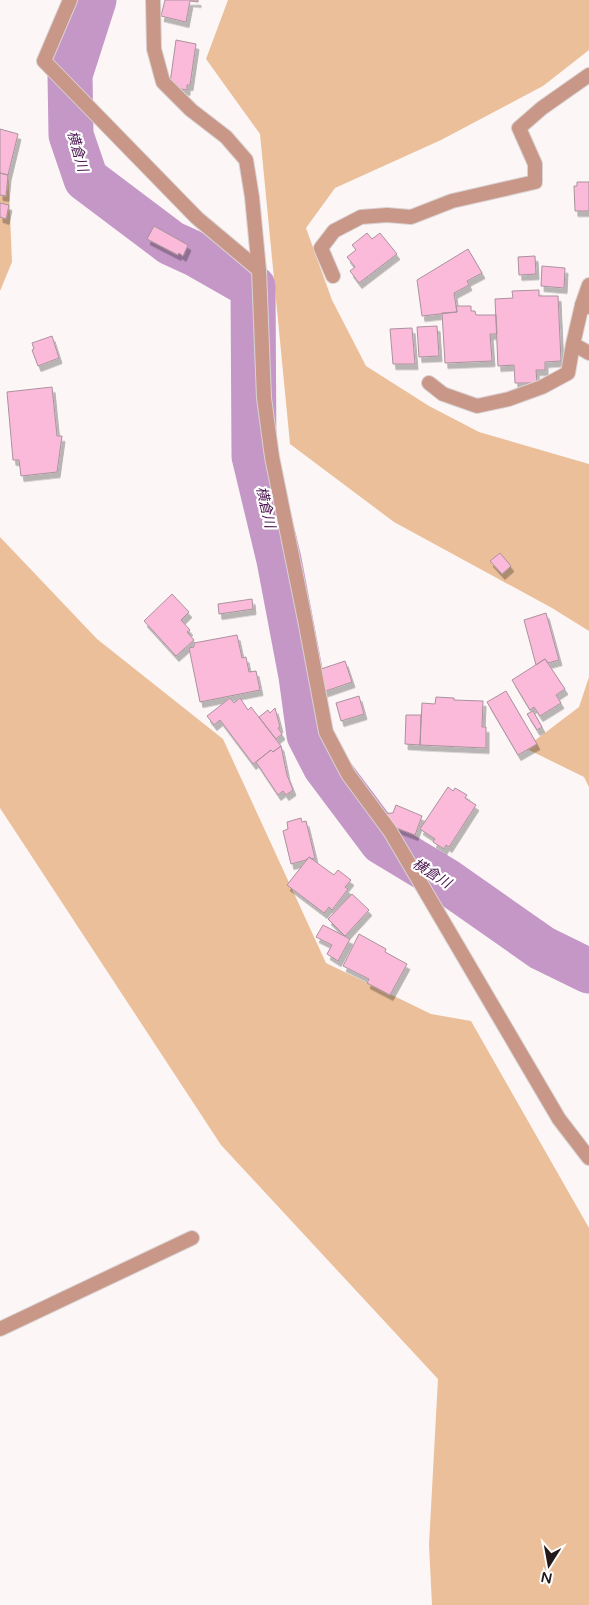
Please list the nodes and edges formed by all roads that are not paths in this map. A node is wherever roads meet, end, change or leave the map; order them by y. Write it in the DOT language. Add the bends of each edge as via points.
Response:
graph roads {
  1 [pos="70,0"];
  2 [pos="153,0"];
  3 [pos="589,75"];
  4 [pos="259,270"];
  5 [pos="333,276"];
  6 [pos="589,286"];
  7 [pos="586,306"];
  8 [pos="573,344"];
  9 [pos="589,353"];
  10 [pos="429,383"];
  11 [pos="589,1158"];
  12 [pos="192,1238"];
  13 [pos="0,1329"];
  1 -- 4 [label="street" via="44,61 197,218"];
  2 -- 4 [label="street" via="154,48 163,82 191,110 226,137 246,160"];
  3 -- 5 [label="street" via="519,128 535,164 535,182 452,201 411,217 361,217 334,231 321,248"];
  4 -- 11 [label="street" via="264,398 272,457 326,732 348,774 390,831 423,886 558,1119"];
  6 -- 7 [label="street"];
  7 -- 8 [label="street"];
  8 -- 9 [label="street"];
  8 -- 10 [label="street" via="568,373 509,399 477,406 443,394"];
  12 -- 13 [label="street"];
}
